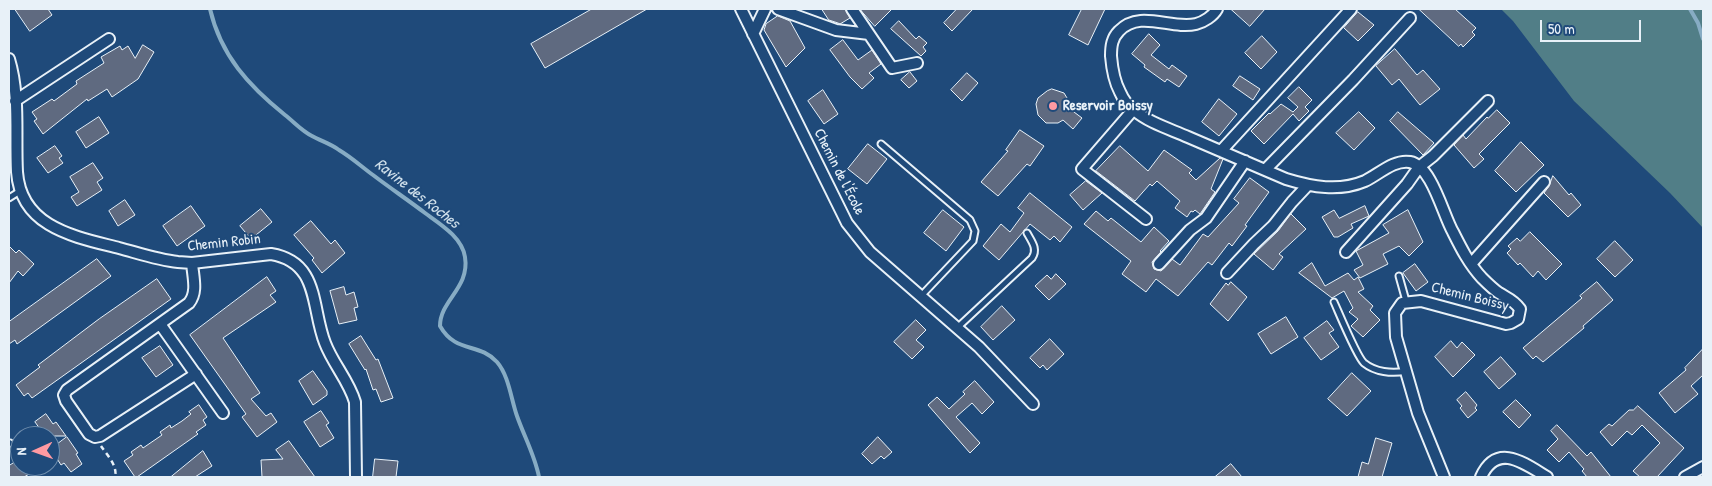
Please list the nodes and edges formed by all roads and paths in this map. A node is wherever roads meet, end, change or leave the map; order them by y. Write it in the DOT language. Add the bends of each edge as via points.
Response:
graph roads {
  1 [pos="741,9"];
  2 [pos="765,9"];
  3 [pos="778,9"];
  4 [pos="852,9"];
  5 [pos="1217,9"];
  6 [pos="1351,9"];
  7 [pos="1410,18"];
  8 [pos="753,34"];
  9 [pos="869,34"];
  10 [pos="109,39"];
  11 [pos="9,58"];
  12 [pos="917,63"];
  13 [pos="15,101"];
  14 [pos="1488,101"];
  15 [pos="1133,110"];
  16 [pos="880,144"];
  17 [pos="1221,151"];
  18 [pos="1244,161"];
  19 [pos="1419,167"];
  20 [pos="1265,170"];
  21 [pos="1544,182"];
  22 [pos="1307,186"];
  23 [pos="21,190"];
  24 [pos="9,198"];
  25 [pos="1146,219"];
  26 [pos="1027,234"];
  27 [pos="1346,252"];
  28 [pos="192,263"];
  29 [pos="1160,264"];
  30 [pos="1471,264"];
  31 [pos="1227,273"];
  32 [pos="1400,276"];
  33 [pos="921,296"];
  34 [pos="1406,301"];
  35 [pos="1334,302"];
  36 [pos="160,324"];
  37 [pos="957,328"];
  38 [pos="1406,371"];
  39 [pos="196,374"];
  40 [pos="1033,404"];
  41 [pos="223,414"];
  42 [pos="95,437"];
  43 [pos="1703,467"];
  44 [pos="116,477"];
  45 [pos="356,477"];
  46 [pos="1444,477"];
  47 [pos="1481,477"];
  48 [pos="1546,477"];
  49 [pos="1685,477"];
  1 -- 8 [label="street, Chemin de l'École"];
  2 -- 8 [label="street"];
  3 -- 9 [label="street" via="836,30"];
  4 -- 9 [label="street"];
  5 -- 15 [label="street" via="1206,20 1196,24 1141,21 1130,23 1118,32 1112,44 1115,81 1125,102"];
  6 -- 17 [label="street"];
  7 -- 20 [label="street"];
  8 -- 33 [label="street, Chemin de l'École" via="847,223 870,252"];
  9 -- 12 [label="street" via="892,68"];
  10 -- 13 [label="street"];
  11 -- 13 [label="street, Chemin Robin"];
  13 -- 23 [label="street, Chemin Robin"];
  14 -- 19 [label="street"];
  15 -- 17 [label="street"];
  15 -- 25 [label="street" via="1082,169"];
  16 -- 33 [label="lane" via="970,220 975,231 973,241"];
  17 -- 18 [label="street"];
  18 -- 20 [label="street"];
  18 -- 29 [label="street" via="1206,218 1190,230"];
  19 -- 22 [label="street" via="1410,162 1395,164 1347,186"];
  19 -- 27 [label="street" via="1408,184"];
  19 -- 30 [label="street, Chemin Boissy" via="1432,184 1448,224"];
  20 -- 22 [label="street"];
  21 -- 30 [label="street"];
  22 -- 31 [label="street" via="1274,226"];
  23 -- 24 [label="lane"];
  23 -- 28 [label="street, Chemin Robin" via="36,214 52,228 166,261"];
  26 -- 37 [label="lane" via="1036,254"];
  28 -- 36 [label="street" via="193,298"];
  28 -- 45 [label="street, Chemin Robin" via="271,254 294,262 307,276 325,343 355,402"];
  30 -- 34 [label="street, Chemin Boissy" via="1498,292 1516,304 1520,309 1518,318 1506,324 1421,301"];
  32 -- 34 [label="lane"];
  33 -- 37 [label="street, Chemin de l'École"];
  34 -- 38 [label="street" via="1395,313 1395,322"];
  35 -- 38 [label="lane" via="1362,361 1373,369 1394,373"];
  36 -- 39 [label="street"];
  36 -- 42 [label="street" via="64,395 89,434"];
  37 -- 40 [label="street, Chemin de l'École"];
  38 -- 46 [label="street" via="1418,413"];
  39 -- 41 [label="street"];
  39 -- 42 [label="street"];
  42 -- 44 [label="path" via="115,466"];
  43 -- 49 [label="street"];
  47 -- 48 [label="street" via="1496,459 1506,458 1517,459"];
}
